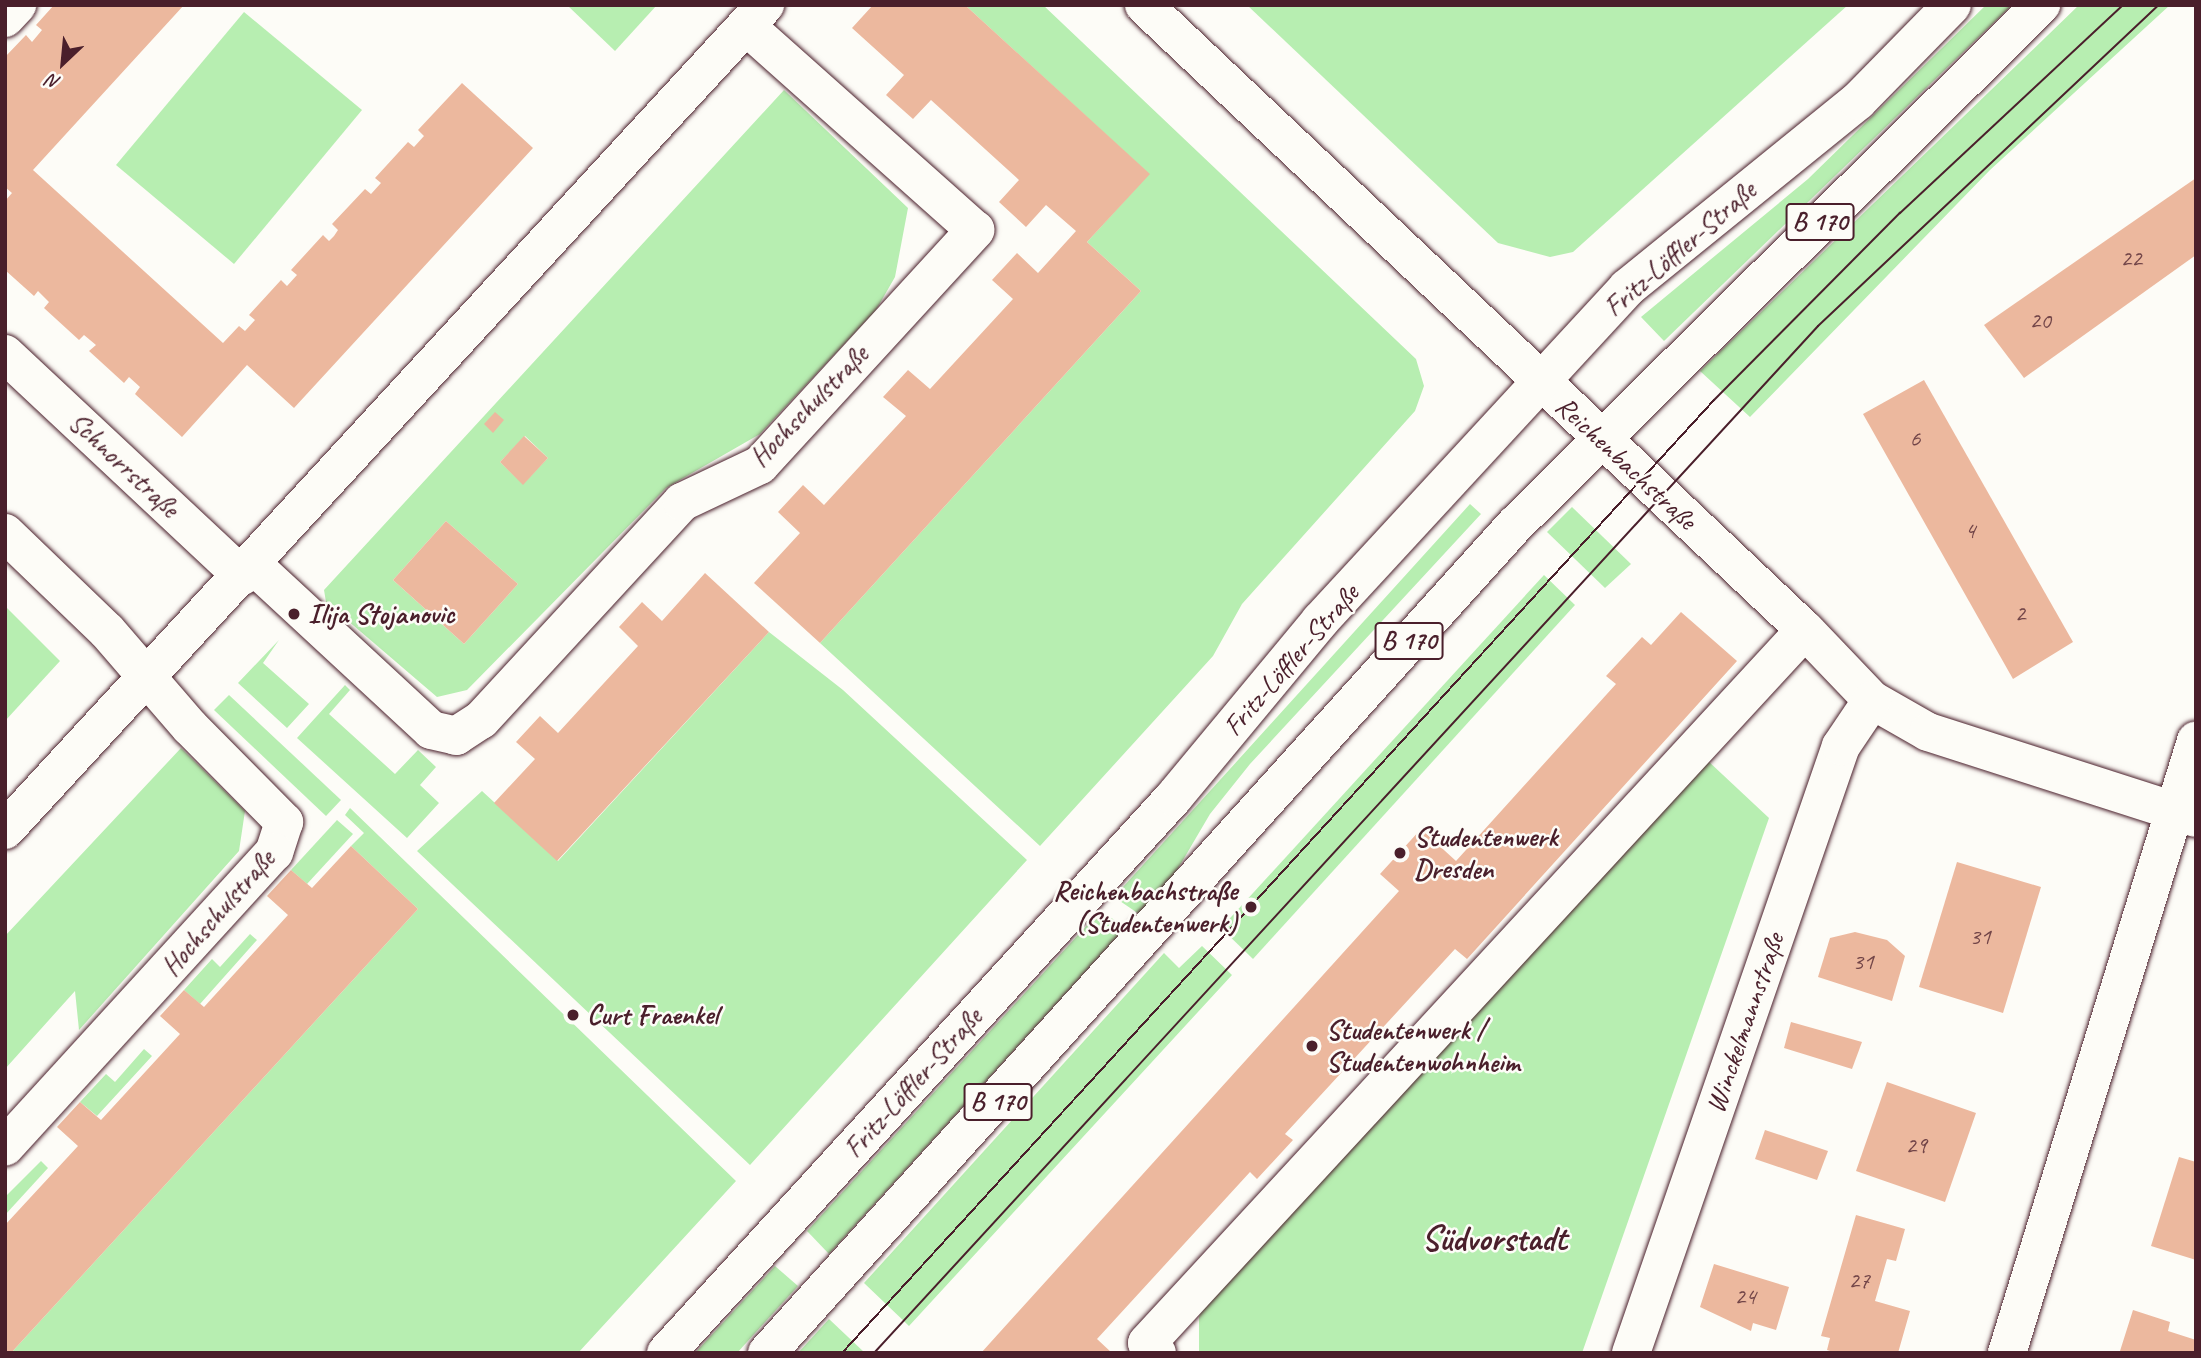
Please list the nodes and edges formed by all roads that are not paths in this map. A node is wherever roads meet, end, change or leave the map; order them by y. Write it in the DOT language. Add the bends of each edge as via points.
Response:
graph roads {
  1 [pos="17,5"];
  2 [pos="1144,5"];
  3 [pos="1952,5"];
  4 [pos="2041,5"];
  5 [pos="756,16"];
  6 [pos="5,18"];
  7 [pos="5,354"];
  8 [pos="1540,382"];
  9 [pos="1599,439"];
  10 [pos="5,533"];
  11 [pos="247,570"];
  12 [pos="1805,630"];
  13 [pos="147,676"];
  14 [pos="1872,700"];
  15 [pos="2196,741"];
  16 [pos="2185,815"];
  17 [pos="5,830"];
  18 [pos="5,1147"];
  19 [pos="666,1353"];
  20 [pos="767,1353"];
  21 [pos="1157,1353"];
  22 [pos="1631,1353"];
  23 [pos="2007,1353"];
  1 -- 6 [label="street"];
  2 -- 8 [label="street, Reichenbachstraße"];
  3 -- 8 [label="street, Fritz-Löffler-Straße / B 170" via="1858,101 1636,280"];
  4 -- 9 [label="street, B 170"];
  5 -- 11 [label="street, Hochschulstraße"];
  5 -- 11 [label="street, Hochschulstraße" via="975,230 760,465 682,502 481,720 456,736 431,730"];
  7 -- 11 [label="street, Schnorrstraße"];
  8 -- 9 [label="street, Reichenbachstraße"];
  8 -- 19 [label="street, Fritz-Löffler-Straße / B 170" via="1320,621 1174,797"];
  9 -- 12 [label="street, Reichenbachstraße"];
  9 -- 20 [label="street, B 170" via="1447,598 1153,932"];
  10 -- 13 [label="street"];
  11 -- 13 [label="street, Hochschulstraße"];
  12 -- 14 [label="street, Reichenbachstraße"];
  12 -- 21 [label="street" via="1146,1343"];
  13 -- 17 [label="street, Hochschulstraße"];
  13 -- 18 [label="street, Hochschulstraße" via="190,727 267,801 284,822 284,836 133,1011"];
  14 -- 16 [label="street, Reichenbachstraße" via="1928,732"];
  14 -- 22 [label="street, Winckelmannstraße" via="1841,746"];
  15 -- 16 [label="street"];
  16 -- 23 [label="street"];
}
